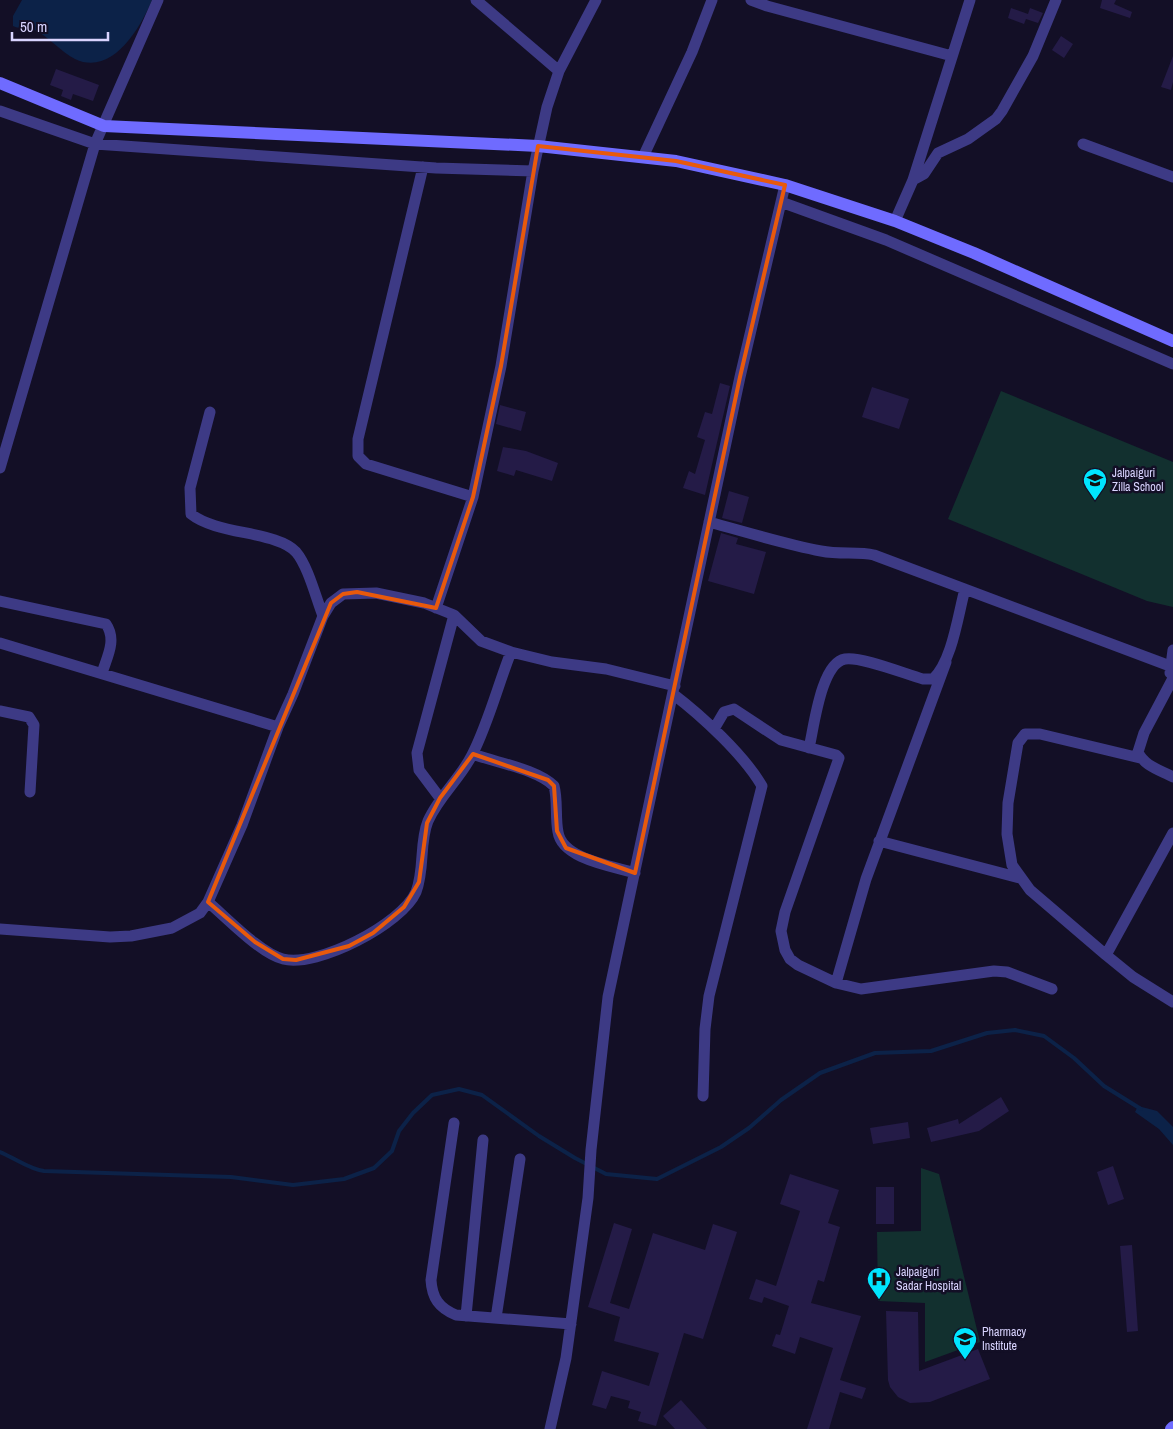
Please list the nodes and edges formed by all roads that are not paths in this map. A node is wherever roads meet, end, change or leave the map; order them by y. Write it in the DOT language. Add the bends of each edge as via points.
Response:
graph roads {
  1 [pos="158,0"];
  2 [pos="476,0"];
  3 [pos="596,0"];
  4 [pos="712,0"];
  5 [pos="751,0"];
  6 [pos="970,0"];
  7 [pos="1056,0"];
  8 [pos="952,56"];
  9 [pos="560,71"];
  10 [pos="0,83"];
  11 [pos="0,111"];
  12 [pos="104,126"];
  13 [pos="95,144"];
  14 [pos="1083,144"];
  15 [pos="538,146"];
  16 [pos="643,157"];
  17 [pos="423,167"];
  18 [pos="533,170"];
  19 [pos="1173,177"];
  20 [pos="913,180"];
  21 [pos="785,185"];
  22 [pos="781,202"];
  23 [pos="894,221"];
  24 [pos="1173,341"];
  25 [pos="1173,364"];
  26 [pos="210,412"];
  27 [pos="0,468"];
  28 [pos="472,498"];
  29 [pos="709,522"];
  30 [pos="965,589"];
  31 [pos="0,601"];
  32 [pos="436,608"];
  33 [pos="454,615"];
  34 [pos="323,616"];
  35 [pos="0,643"];
  36 [pos="1173,650"];
  37 [pos="511,652"];
  38 [pos="946,662"];
  39 [pos="1170,666"];
  40 [pos="102,673"];
  41 [pos="1172,680"];
  42 [pos="674,690"];
  43 [pos="0,711"];
  44 [pos="278,727"];
  45 [pos="714,730"];
  46 [pos="809,748"];
  47 [pos="473,754"];
  48 [pos="1140,758"];
  49 [pos="1173,776"];
  50 [pos="30,792"];
  51 [pos="440,798"];
  52 [pos="1173,833"];
  53 [pos="879,841"];
  54 [pos="635,873"];
  55 [pos="1020,878"];
  56 [pos="208,902"];
  57 [pos="0,929"];
  58 [pos="1106,955"];
  59 [pos="836,983"];
  60 [pos="1052,989"];
  61 [pos="1173,1002"];
  62 [pos="703,1096"];
  63 [pos="454,1123"];
  64 [pos="483,1140"];
  65 [pos="520,1159"];
  66 [pos="466,1316"];
  67 [pos="496,1318"];
  68 [pos="571,1324"];
  69 [pos="550,1429"];
  1 -- 12 [label="street"];
  2 -- 9 [label="street"];
  3 -- 9 [label="street"];
  4 -- 16 [label="street" via="692,52"];
  5 -- 8 [label="street"];
  6 -- 8 [label="street"];
  7 -- 20 [label="street" via="1033,56 996,119 968,139 938,153 924,174"];
  8 -- 20 [label="street"];
  9 -- 15 [label="street"];
  10 -- 12 [label="street"];
  11 -- 13 [label="street"];
  12 -- 13 [label="street"];
  12 -- 15 [label="street"];
  13 -- 17 [label="street"];
  13 -- 27 [label="street"];
  14 -- 19 [label="street"];
  15 -- 16 [label="street"];
  15 -- 18 [label="street"];
  16 -- 21 [label="street"];
  17 -- 18 [label="street"];
  17 -- 28 [label="street" via="358,439 358,456 366,464"];
  18 -- 28 [label="street" via="501,366"];
  20 -- 23 [label="street"];
  21 -- 22 [label="street"];
  21 -- 23 [label="street"];
  22 -- 25 [label="street" via="886,240"];
  22 -- 29 [label="street"];
  23 -- 24 [label="street"];
  26 -- 34 [label="street" via="190,488 191,514 208,524 290,546 301,560"];
  28 -- 32 [label="street"];
  29 -- 30 [label="street" via="818,551 874,555"];
  29 -- 42 [label="street"];
  30 -- 38 [label="street"];
  30 -- 39 [label="street"];
  31 -- 40 [label="street" via="106,624 112,640"];
  32 -- 33 [label="street"];
  32 -- 34 [label="street" via="399,596 357,592 336,597"];
  33 -- 37 [label="street" via="481,640"];
  33 -- 51 [label="street" via="417,753 419,770"];
  34 -- 44 [label="street"];
  35 -- 40 [label="street"];
  36 -- 39 [label="street"];
  37 -- 42 [label="street" via="552,662 606,669"];
  37 -- 47 [label="street"];
  38 -- 46 [label="street" via="933,679 856,659 844,659 835,664 824,683"];
  38 -- 53 [label="street"];
  39 -- 41 [label="street"];
  40 -- 44 [label="street"];
  41 -- 48 [label="street" via="1144,733 1138,752"];
  42 -- 45 [label="street"];
  42 -- 54 [label="street"];
  43 -- 50 [label="street" via="29,717 34,725"];
  44 -- 56 [label="street" via="242,825"];
  45 -- 46 [label="street" via="724,712 734,709 774,736"];
  45 -- 62 [label="street" via="762,786 709,996"];
  46 -- 59 [label="street" via="836,755 839,762 806,848 781,931 790,959"];
  47 -- 51 [label="street"];
  47 -- 54 [label="street" via="548,780 554,786 557,831 566,848 575,854"];
  48 -- 49 [label="street"];
  48 -- 55 [label="street" via="1040,734 1025,734 1018,743 1008,803 1008,850"];
  51 -- 56 [label="street" via="427,823 415,894 373,933 349,946 296,960 283,959 255,942"];
  52 -- 58 [label="street"];
  53 -- 55 [label="street"];
  53 -- 59 [label="street"];
  54 -- 68 [label="street" via="604,1020 588,1198"];
  55 -- 58 [label="street"];
  56 -- 57 [label="street" via="191,920 172,928 131,936"];
  58 -- 61 [label="street" via="1132,977"];
  59 -- 60 [label="street" via="872,989 994,971 1007,972"];
  63 -- 66 [label="street" via="431,1280 436,1300 445,1310"];
  64 -- 66 [label="street"];
  65 -- 67 [label="street"];
  66 -- 67 [label="street"];
  67 -- 68 [label="street"];
  68 -- 69 [label="street"];
}
